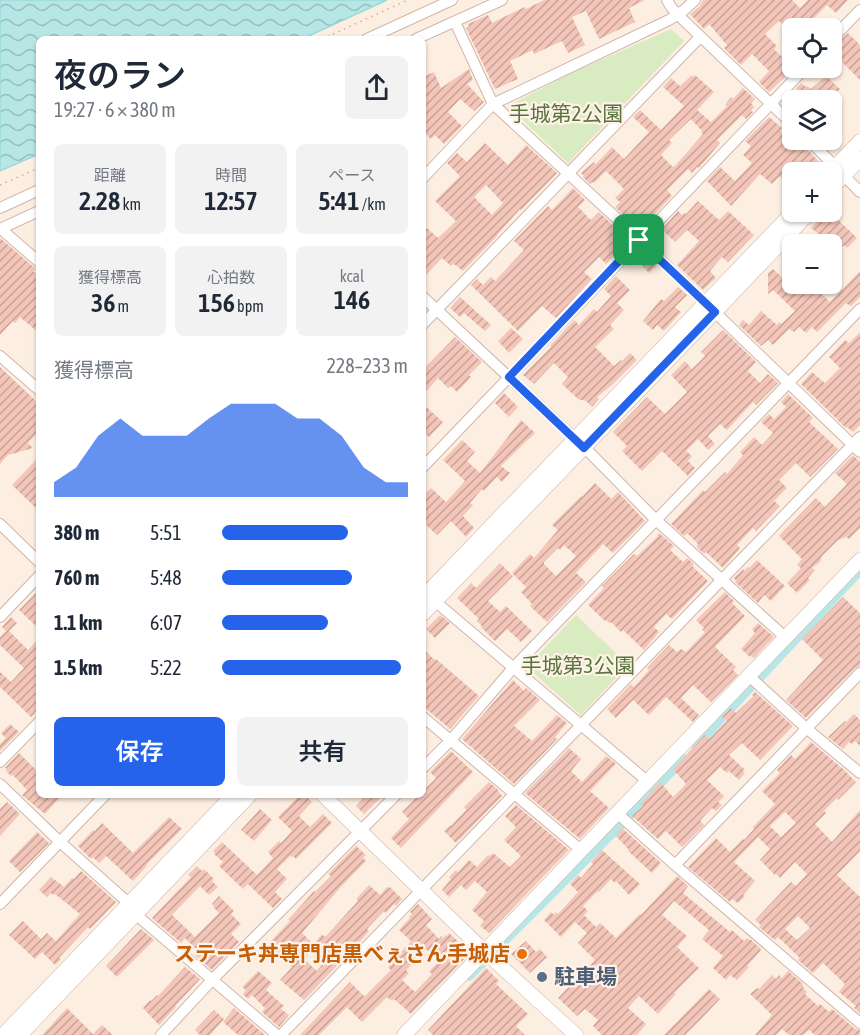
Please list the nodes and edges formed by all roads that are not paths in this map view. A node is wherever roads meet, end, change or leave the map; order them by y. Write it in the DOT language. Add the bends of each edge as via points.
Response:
graph roads {
  1 [pos="452,0"];
  2 [pos="502,0"];
  3 [pos="668,0"];
  4 [pos="695,0"];
  5 [pos="860,10"];
  6 [pos="677,14"];
  7 [pos="455,21"];
  8 [pos="842,29"];
  9 [pos="374,36"];
  10 [pos="422,36"];
  11 [pos="700,37"];
  12 [pos="795,78"];
  13 [pos="494,104"];
  14 [pos="770,104"];
  15 [pos="782,115"];
  16 [pos="860,141"];
  17 [pos="817,150"];
  18 [pos="860,159"];
  19 [pos="828,162"];
  20 [pos="842,164"];
  21 [pos="842,169"];
  22 [pos="567,173"];
  23 [pos="426,175"];
  24 [pos="842,177"];
  25 [pos="36,191"];
  26 [pos="860,192"];
  27 [pos="0,208"];
  28 [pos="36,212"];
  29 [pos="784,222"];
  30 [pos="800,222"];
  31 [pos="0,229"];
  32 [pos="639,240"];
  33 [pos="36,259"];
  34 [pos="426,300"];
  35 [pos="710,308"];
  36 [pos="860,309"];
  37 [pos="436,310"];
  38 [pos="426,321"];
  39 [pos="0,356"];
  40 [pos="509,377"];
  41 [pos="789,383"];
  42 [pos="36,387"];
  43 [pos="579,443"];
  44 [pos="858,444"];
  45 [pos="426,464"];
  46 [pos="656,520"];
  47 [pos="0,524"];
  48 [pos="36,559"];
  49 [pos="860,560"];
  50 [pos="36,579"];
  51 [pos="722,580"];
  52 [pos="427,596"];
  53 [pos="0,617"];
  54 [pos="786,638"];
  55 [pos="514,668"];
  56 [pos="860,673"];
  57 [pos="750,677"];
  58 [pos="426,720"];
  59 [pos="36,725"];
  60 [pos="582,726"];
  61 [pos="806,728"];
  62 [pos="450,741"];
  63 [pos="0,762"];
  64 [pos="426,765"];
  65 [pos="860,773"];
  66 [pos="647,781"];
  67 [pos="0,784"];
  68 [pos="514,795"];
  69 [pos="102,798"];
  70 [pos="230,798"];
  71 [pos="247,798"];
  72 [pos="327,798"];
  73 [pos="393,798"];
  74 [pos="617,813"];
  75 [pos="360,830"];
  76 [pos="60,842"];
  77 [pos="581,850"];
  78 [pos="675,865"];
  79 [pos="422,890"];
  80 [pos="0,904"];
  81 [pos="133,909"];
  82 [pos="484,951"];
  83 [pos="212,980"];
  84 [pos="860,1023"];
  85 [pos="3,1035"];
  86 [pos="20,1035"];
  87 [pos="161,1035"];
  88 [pos="277,1035"];
  89 [pos="281,1035"];
  90 [pos="404,1035"];
  91 [pos="576,1035"];
  1 -- 9 [label="street"];
  2 -- 7 [label="street"];
  3 -- 6 [label="street"];
  4 -- 6 [label="street"];
  5 -- 8 [label="street"];
  6 -- 11 [label="street"];
  6 -- 13 [label="street"];
  7 -- 10 [label="street"];
  7 -- 13 [label="street"];
  11 -- 14 [label="street"];
  11 -- 22 [label="street"];
  12 -- 14 [label="street"];
  13 -- 22 [label="street"];
  13 -- 23 [label="street"];
  14 -- 15 [label="street"];
  14 -- 32 [label="street"];
  16 -- 20 [label="street"];
  17 -- 19 [label="street"];
  18 -- 21 [label="street"];
  22 -- 32 [label="street"];
  22 -- 37 [label="street"];
  24 -- 26 [label="street"];
  25 -- 27 [label="street"];
  28 -- 31 [label="street"];
  29 -- 35 [label="street"];
  30 -- 35 [label="street"];
  31 -- 33 [label="street"];
  32 -- 35 [label="street"];
  32 -- 40 [label="street"];
  34 -- 37 [label="street"];
  35 -- 41 [label="street"];
  35 -- 43 [label="street"];
  36 -- 41 [label="street"];
  37 -- 38 [label="street"];
  37 -- 40 [label="street"];
  39 -- 42 [label="street"];
  40 -- 43 [label="street"];
  40 -- 45 [label="street"];
  41 -- 44 [label="street"];
  41 -- 46 [label="street"];
  43 -- 46 [label="street"];
  43 -- 52 [label="street"];
  44 -- 51 [label="street"];
  46 -- 51 [label="street"];
  46 -- 55 [label="street"];
  47 -- 48 [label="street"];
  49 -- 54 [label="street"];
  50 -- 53 [label="street"];
  51 -- 54 [label="street"];
  51 -- 60 [label="street"];
  52 -- 55 [label="street"];
  54 -- 57 [label="street"];
  55 -- 60 [label="street"];
  55 -- 62 [label="street"];
  56 -- 61 [label="street"];
  57 -- 61 [label="street"];
  57 -- 66 [label="street"];
  58 -- 62 [label="street"];
  59 -- 63 [label="street"];
  60 -- 66 [label="street"];
  60 -- 68 [label="street"];
  61 -- 65 [label="street"];
  61 -- 78 [label="street"];
  62 -- 64 [label="street"];
  62 -- 68 [label="street"];
  66 -- 74 [label="street"];
  67 -- 76 [label="street"];
  68 -- 77 [label="street"];
  68 -- 79 [label="street"];
  69 -- 76 [label="street"];
  70 -- 81 [label="street"];
  71 -- 81 [label="street"];
  72 -- 75 [label="street"];
  73 -- 75 [label="street"];
  74 -- 77 [label="street"];
  74 -- 78 [label="street"];
  75 -- 79 [label="street"];
  75 -- 83 [label="street"];
  76 -- 80 [label="street"];
  76 -- 81 [label="street"];
  77 -- 82 [label="street"];
  78 -- 84 [label="street"];
  79 -- 82 [label="street"];
  79 -- 89 [label="street"];
  81 -- 83 [label="street"];
  81 -- 85 [label="street"];
  81 -- 86 [label="street"];
  82 -- 90 [label="street"];
  82 -- 91 [label="street"];
  83 -- 87 [label="street"];
  83 -- 88 [label="street"];
}
